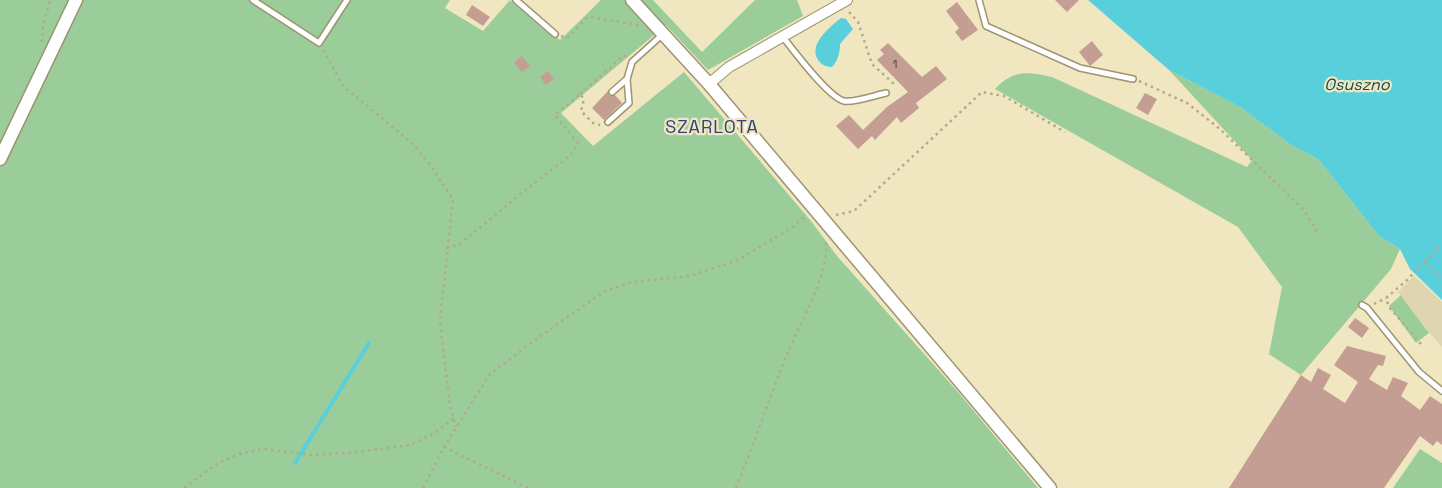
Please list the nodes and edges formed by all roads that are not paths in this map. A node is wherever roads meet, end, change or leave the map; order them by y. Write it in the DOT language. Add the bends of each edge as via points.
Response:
graph roads {
  1 [pos="76,0"];
  2 [pos="253,0"];
  3 [pos="347,0"];
  4 [pos="516,0"];
  5 [pos="632,0"];
  6 [pos="979,0"];
  7 [pos="844,2"];
  8 [pos="661,31"];
  9 [pos="555,34"];
  10 [pos="782,37"];
  11 [pos="1134,78"];
  12 [pos="627,79"];
  13 [pos="709,84"];
  14 [pos="612,92"];
  15 [pos="886,93"];
  16 [pos="608,122"];
  17 [pos="0,159"];
  18 [pos="1362,305"];
  19 [pos="1442,391"];
  20 [pos="1050,488"];
  1 -- 17 [label="street"];
  2 -- 3 [label="lane" via="319,42"];
  4 -- 9 [label="lane"];
  5 -- 8 [label="street"];
  6 -- 11 [label="lane" via="986,26 1080,68"];
  7 -- 10 [label="street"];
  8 -- 12 [label="lane" via="632,62"];
  8 -- 13 [label="street"];
  10 -- 13 [label="street" via="729,67"];
  10 -- 15 [label="lane" via="838,98 846,102"];
  12 -- 14 [label="lane"];
  12 -- 16 [label="lane" via="629,103"];
  13 -- 20 [label="street"];
  18 -- 19 [label="lane" via="1419,372"];
}
